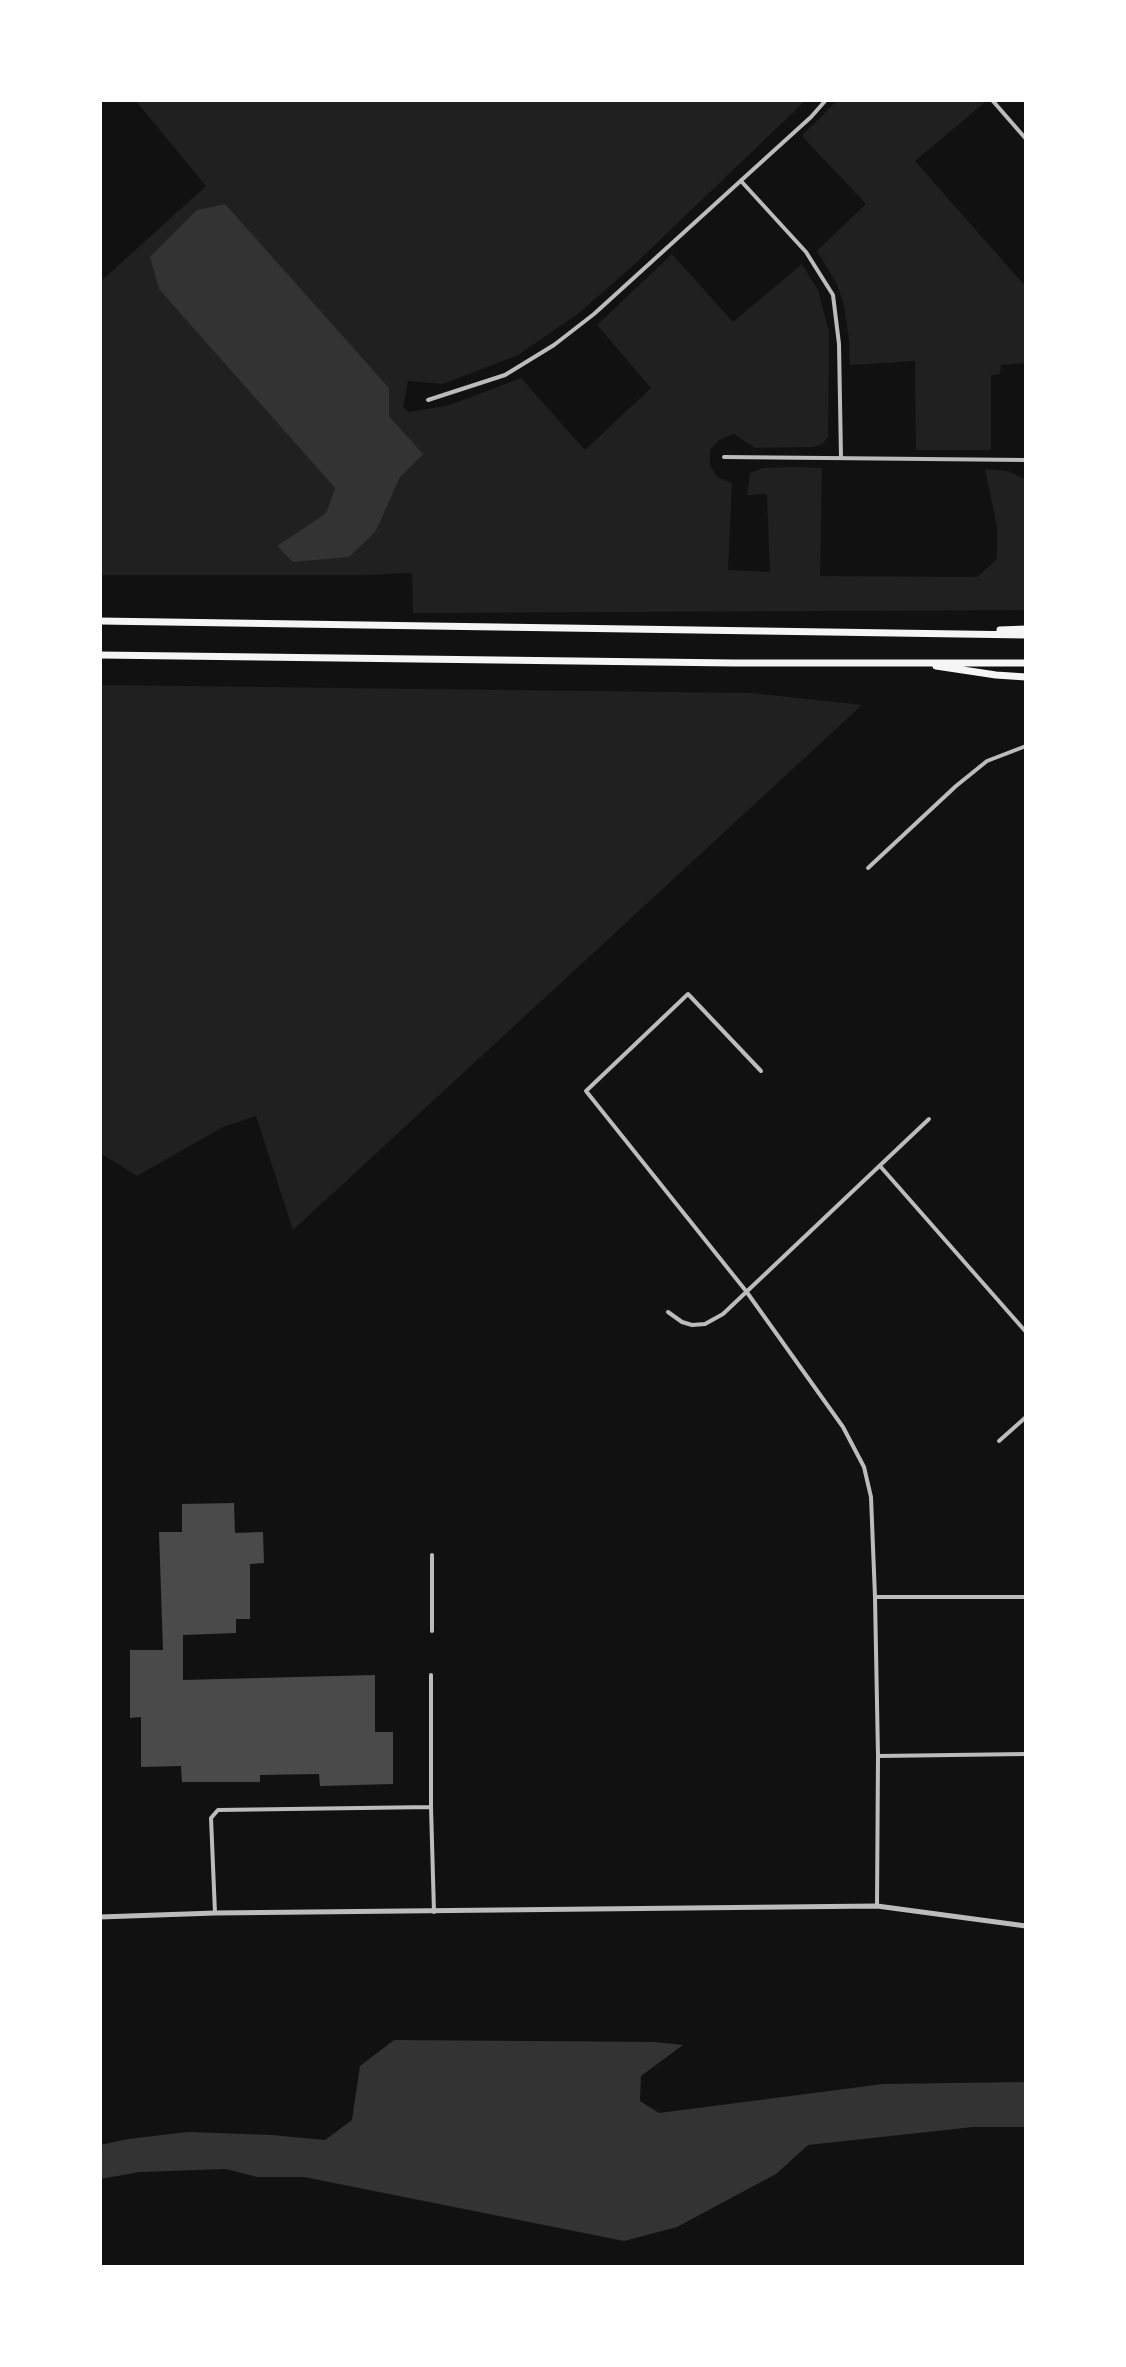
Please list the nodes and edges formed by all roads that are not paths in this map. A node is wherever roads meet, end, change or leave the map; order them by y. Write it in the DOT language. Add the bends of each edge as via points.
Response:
graph roads {
  1 [pos="826,100"];
  2 [pos="992,100"];
  3 [pos="1026,139"];
  4 [pos="741,181"];
  5 [pos="428,400"];
  6 [pos="724,457"];
  7 [pos="841,457"];
  8 [pos="1026,460"];
  9 [pos="100,621"];
  10 [pos="1026,632"];
  11 [pos="100,655"];
  12 [pos="910,662"];
  13 [pos="1026,663"];
  14 [pos="1026,677"];
  15 [pos="1026,746"];
  16 [pos="868,868"];
  17 [pos="761,1071"];
  18 [pos="929,1119"];
  19 [pos="880,1166"];
  20 [pos="746,1291"];
  21 [pos="668,1312"];
  22 [pos="1026,1332"];
  23 [pos="1026,1417"];
  24 [pos="999,1441"];
  25 [pos="432,1555"];
  26 [pos="875,1597"];
  27 [pos="1026,1597"];
  28 [pos="432,1631"];
  29 [pos="431,1675"];
  30 [pos="1026,1754"];
  31 [pos="878,1756"];
  32 [pos="431,1807"];
  33 [pos="877,1906"];
  34 [pos="434,1912"];
  35 [pos="215,1913"];
  36 [pos="100,1917"];
  37 [pos="1026,1926"];
  1 -- 4 [label="street"];
  2 -- 3 [label="street"];
  4 -- 5 [label="street" via="554,345 505,375"];
  4 -- 7 [label="street" via="806,252 833,295"];
  6 -- 7 [label="street"];
  7 -- 8 [label="street"];
  9 -- 10 [label="highway"];
  11 -- 12 [label="highway"];
  12 -- 13 [label="highway"];
  12 -- 14 [label="highway"];
  15 -- 16 [label="street" via="987,761"];
  17 -- 20 [label="street" via="688,994 586,1091"];
  18 -- 19 [label="street"];
  19 -- 20 [label="street"];
  19 -- 22 [label="street"];
  20 -- 21 [label="street" via="705,1324 682,1322"];
  20 -- 26 [label="street" via="843,1427 864,1467 871,1497"];
  23 -- 24 [label="street"];
  25 -- 28 [label="street"];
  26 -- 27 [label="street"];
  26 -- 31 [label="street"];
  29 -- 32 [label="street"];
  30 -- 31 [label="street"];
  31 -- 33 [label="street"];
  32 -- 34 [label="street"];
  32 -- 35 [label="street" via="218,1810 211,1818"];
  33 -- 34 [label="street"];
  33 -- 37 [label="street"];
  34 -- 35 [label="street"];
  35 -- 36 [label="street"];
}
